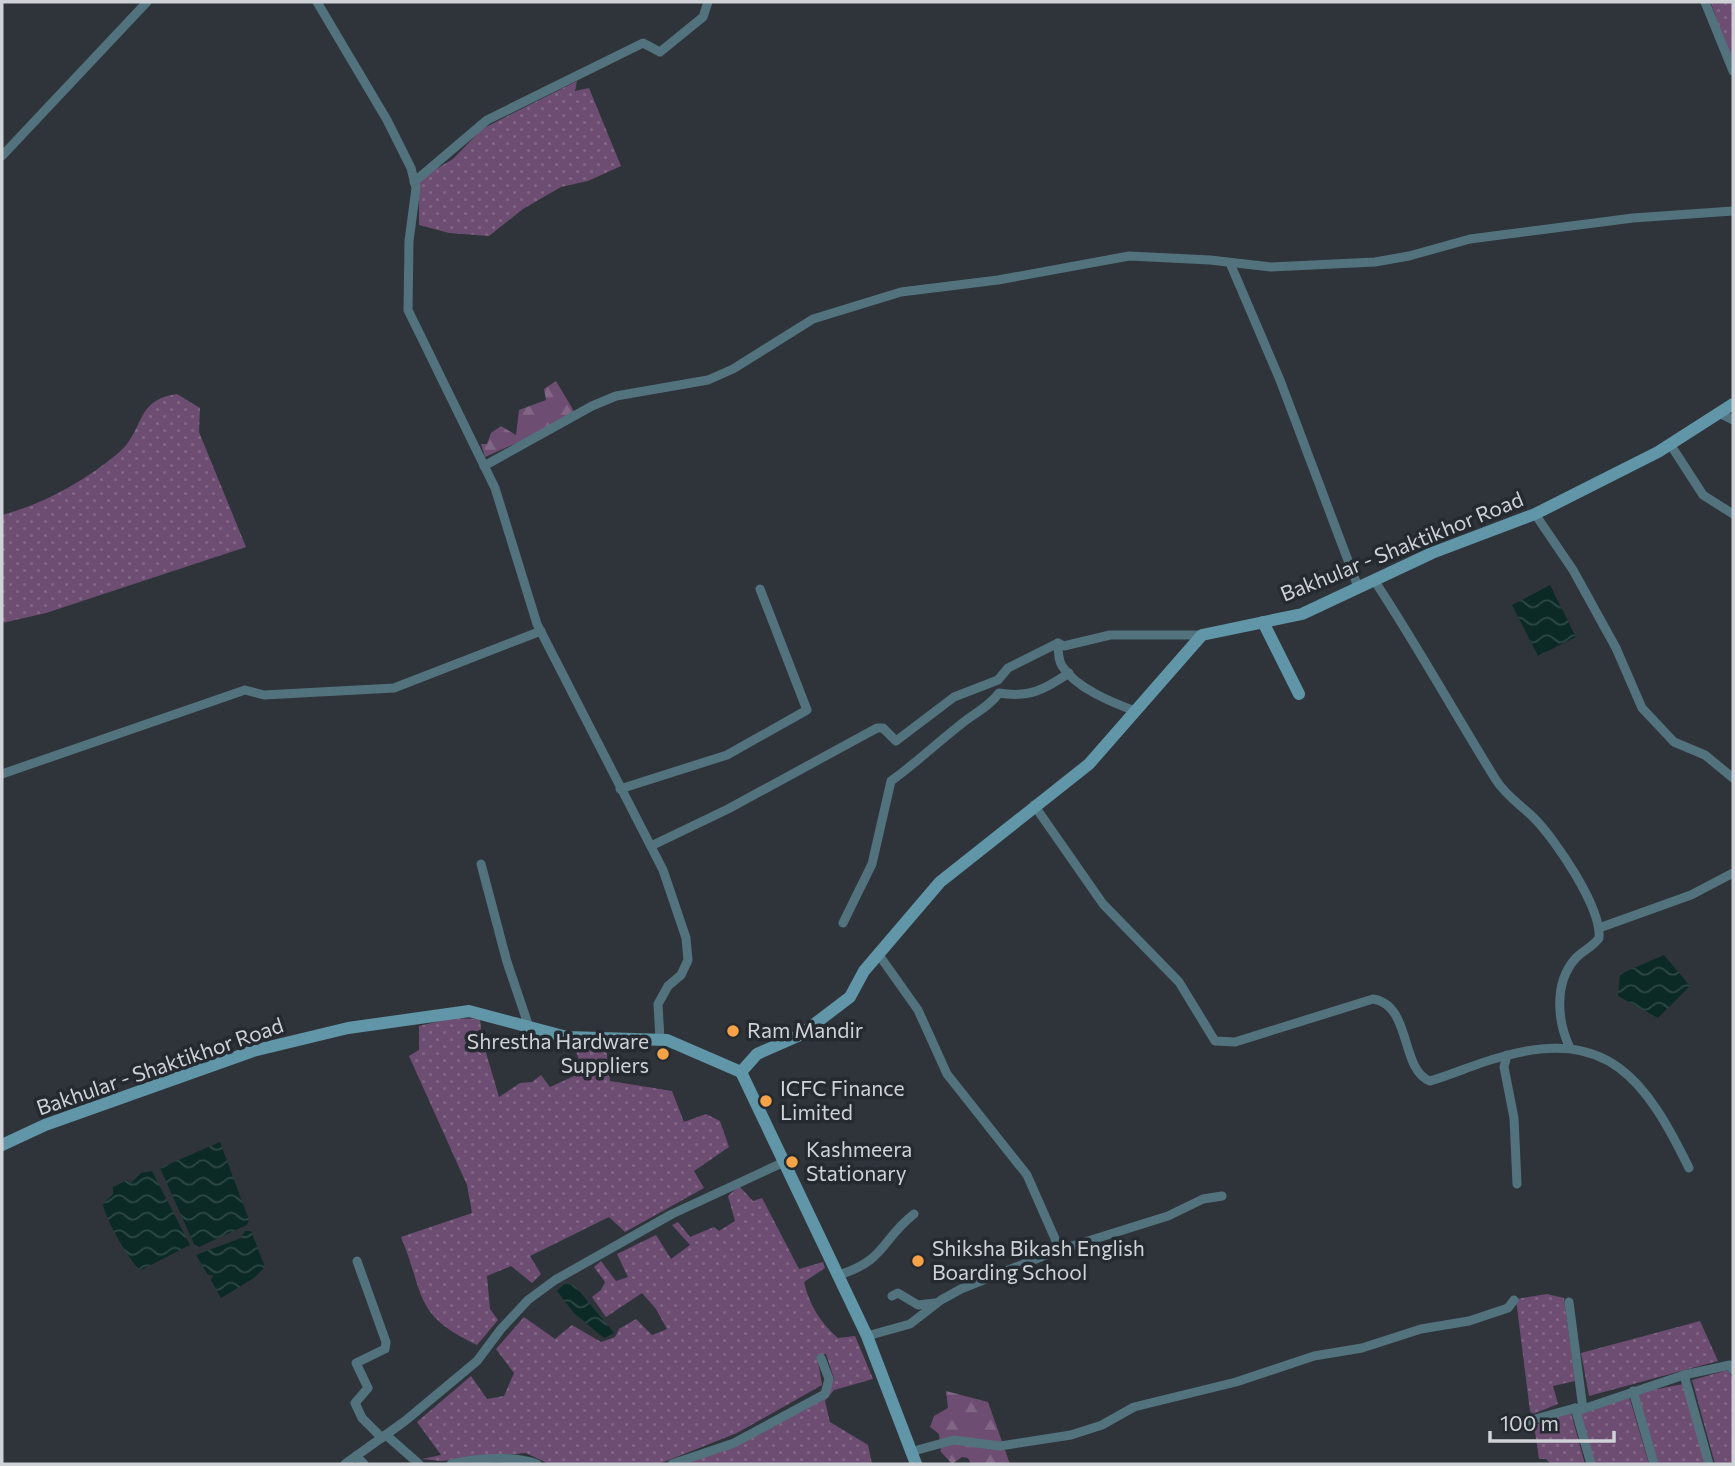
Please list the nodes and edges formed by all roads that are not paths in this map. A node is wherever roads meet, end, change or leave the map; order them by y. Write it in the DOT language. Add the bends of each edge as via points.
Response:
graph roads {
  1 [pos="147,2"];
  2 [pos="317,2"];
  3 [pos="708,2"];
  4 [pos="1705,2"];
  5 [pos="1733,71"];
  6 [pos="2,156"];
  7 [pos="414,181"];
  8 [pos="1733,211"];
  9 [pos="1230,263"];
  10 [pos="1733,404"];
  11 [pos="1719,413"];
  12 [pos="1733,420"];
  13 [pos="1670,444"];
  14 [pos="484,466"];
  15 [pos="1535,514"];
  16 [pos="1733,514"];
  17 [pos="1374,580"];
  18 [pos="1357,587"];
  19 [pos="760,589"];
  20 [pos="1263,622"];
  21 [pos="541,631"];
  22 [pos="1202,635"];
  23 [pos="1058,643"];
  24 [pos="1069,673"];
  25 [pos="1299,694"];
  26 [pos="1135,711"];
  27 [pos="2,774"];
  28 [pos="1733,778"];
  29 [pos="620,789"];
  30 [pos="1034,805"];
  31 [pos="651,846"];
  32 [pos="481,864"];
  33 [pos="1733,873"];
  34 [pos="843,923"];
  35 [pos="1599,928"];
  36 [pos="879,955"];
  37 [pos="529,1027"];
  38 [pos="660,1040"];
  39 [pos="1570,1048"];
  40 [pos="1507,1055"];
  41 [pos="741,1072"];
  42 [pos="2,1145"];
  43 [pos="782,1163"];
  44 [pos="1689,1168"];
  45 [pos="1517,1184"];
  46 [pos="1222,1196"];
  47 [pos="914,1214"];
  48 [pos="1060,1250"];
  49 [pos="357,1261"];
  50 [pos="839,1275"];
  51 [pos="892,1296"];
  52 [pos="1514,1300"];
  53 [pos="1569,1302"];
  54 [pos="938,1303"];
  55 [pos="867,1336"];
  56 [pos="821,1358"];
  57 [pos="1733,1370"];
  58 [pos="1684,1375"];
  59 [pos="1633,1391"];
  60 [pos="1579,1408"];
  61 [pos="1528,1421"];
  62 [pos="384,1436"];
  63 [pos="910,1451"];
  64 [pos="356,1456"];
  65 [pos="345,1464"];
  66 [pos="364,1464"];
  67 [pos="419,1464"];
  68 [pos="451,1464"];
  69 [pos="537,1464"];
  70 [pos="672,1464"];
  71 [pos="916,1464"];
  72 [pos="1591,1464"];
  73 [pos="1654,1464"];
  74 [pos="1709,1464"];
  1 -- 6 [label="street"];
  2 -- 7 [label="street" via="404,151"];
  3 -- 7 [label="street" via="703,17 660,52 643,43 487,120"];
  4 -- 5 [label="street"];
  7 -- 14 [label="street" via="408,310"];
  8 -- 9 [label="street" via="1643,216 1470,239 1375,262 1271,267"];
  9 -- 14 [label="street" via="1129,256 869,300 813,318 708,380 616,396 592,406"];
  9 -- 18 [label="street" via="1280,380"];
  10 -- 11 [label="street, Bakhular - Shaktikhor Road"];
  11 -- 12 [label="street"];
  11 -- 13 [label="street, Bakhular - Shaktikhor Road"];
  13 -- 15 [label="street, Bakhular - Shaktikhor Road"];
  13 -- 16 [label="street" via="1703,495"];
  14 -- 21 [label="street"];
  15 -- 17 [label="street, Bakhular - Shaktikhor Road"];
  15 -- 28 [label="street" via="1573,570 1616,648 1642,708 1674,742 1705,755"];
  17 -- 18 [label="street, Bakhular - Shaktikhor Road"];
  17 -- 35 [label="street" via="1496,780 1535,819 1567,863"];
  18 -- 20 [label="street, Bakhular - Shaktikhor Road" via="1302,614"];
  19 -- 29 [label="street" via="807,710 727,755"];
  20 -- 22 [label="street, Bakhular - Shaktikhor Road"];
  20 -- 25 [label="street"];
  21 -- 27 [label="street" via="394,688 264,695 245,690"];
  21 -- 29 [label="street"];
  22 -- 23 [label="street" via="1110,635 1064,646"];
  22 -- 26 [label="street"];
  23 -- 24 [label="street" via="1060,664"];
  23 -- 31 [label="street" via="1008,668 998,680 954,697 896,741 877,728"];
  24 -- 26 [label="street" via="1086,687"];
  24 -- 34 [label="street" via="1038,693 999,693 989,706 891,781 872,864"];
  26 -- 30 [label="street" via="1089,764"];
  29 -- 31 [label="street"];
  30 -- 36 [label="street" via="940,882"];
  30 -- 40 [label="street" via="1108,909 1179,982 1215,1041 1235,1042 1373,999 1383,1000 1394,1011 1422,1078 1430,1081"];
  31 -- 38 [label="street" via="686,938 688,960 658,1003"];
  32 -- 37 [label="street"];
  33 -- 35 [label="street" via="1691,895"];
  35 -- 39 [label="street" via="1600,938 1574,960 1562,982 1560,1002"];
  36 -- 41 [label="street" via="850,997 789,1041 757,1054"];
  36 -- 48 [label="street" via="918,1010 947,1074 1027,1175"];
  37 -- 38 [label="street, Bakhular - Shaktikhor Road" via="567,1037"];
  37 -- 42 [label="street, Bakhular - Shaktikhor Road" via="469,1012 348,1028 253,1051 45,1125"];
  38 -- 41 [label="street, Bakhular - Shaktikhor Road"];
  39 -- 40 [label="street"];
  39 -- 44 [label="street" via="1612,1062 1631,1077 1660,1115"];
  40 -- 45 [label="street" via="1504,1067 1514,1118"];
  41 -- 43 [label="street"];
  43 -- 50 [label="street"];
  43 -- 62 [label="street" via="672,1214 555,1280 528,1300 477,1361"];
  46 -- 48 [label="street"];
  47 -- 50 [label="street" via="899,1226 878,1256 864,1267"];
  48 -- 54 [label="street" via="961,1289"];
  49 -- 62 [label="street" via="386,1342 385,1349 356,1363 368,1388 355,1403 362,1418"];
  50 -- 55 [label="street"];
  51 -- 54 [label="street" via="898,1293 918,1305"];
  52 -- 63 [label="street" via="1508,1308 1469,1321 1314,1356 1236,1382 1134,1407 1102,1426 1071,1435 1000,1446 954,1440"];
  53 -- 60 [label="street"];
  54 -- 55 [label="street" via="910,1324"];
  55 -- 63 [label="street"];
  56 -- 70 [label="street" via="829,1379 825,1394 734,1443"];
  57 -- 58 [label="street" via="1730,1364"];
  58 -- 59 [label="street"];
  58 -- 74 [label="street"];
  59 -- 60 [label="street"];
  59 -- 73 [label="street"];
  60 -- 61 [label="street"];
  60 -- 72 [label="street"];
  62 -- 64 [label="street"];
  62 -- 67 [label="street"];
  63 -- 71 [label="street"];
  64 -- 65 [label="street"];
  64 -- 66 [label="street"];
  68 -- 69 [label="street" via="524,1459"];
}
